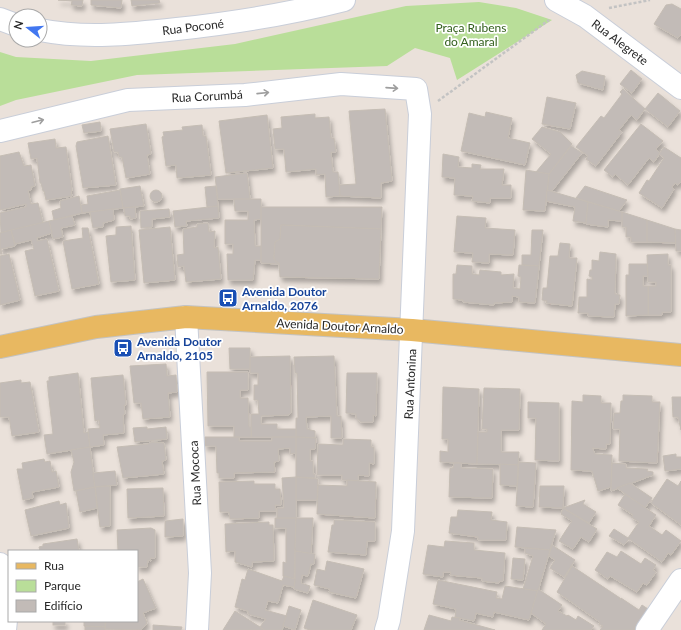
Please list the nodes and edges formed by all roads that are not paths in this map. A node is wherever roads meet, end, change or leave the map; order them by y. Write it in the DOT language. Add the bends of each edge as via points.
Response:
graph roads {
  1 [pos="344,0"];
  2 [pos="570,7"];
  3 [pos="48,31"];
  4 [pos="681,88"];
  5 [pos="416,90"];
  6 [pos="0,131"];
  7 [pos="186,317"];
  8 [pos="412,330"];
  9 [pos="0,347"];
  10 [pos="681,355"];
  11 [pos="0,564"];
  12 [pos="681,580"];
  13 [pos="6,630"];
  14 [pos="197,630"];
  15 [pos="386,630"];
  16 [pos="647,630"];
  1 -- 3 [label="street, Rua Poconé" via="274,16 141,33 98,36"];
  2 -- 4 [label="street, Rua Alegrete"];
  6 -- 5 [label="street, Rua Corumbá, one-way" via="128,100 245,95 341,84"];
  5 -- 8 [label="street, Rua Antonina" via="420,114"];
  7 -- 8 [label="main road, Avenida Doutor Arnaldo"];
  7 -- 9 [label="main road, Avenida Doutor Arnaldo" via="96,327"];
  7 -- 14 [label="street, Rua Mococa" via="200,573"];
  8 -- 10 [label="main road, Avenida Doutor Arnaldo"];
  8 -- 15 [label="street, Rua Antonina" via="404,531"];
  11 -- 13 [label="street"];
  12 -- 16 [label="street"];
}
